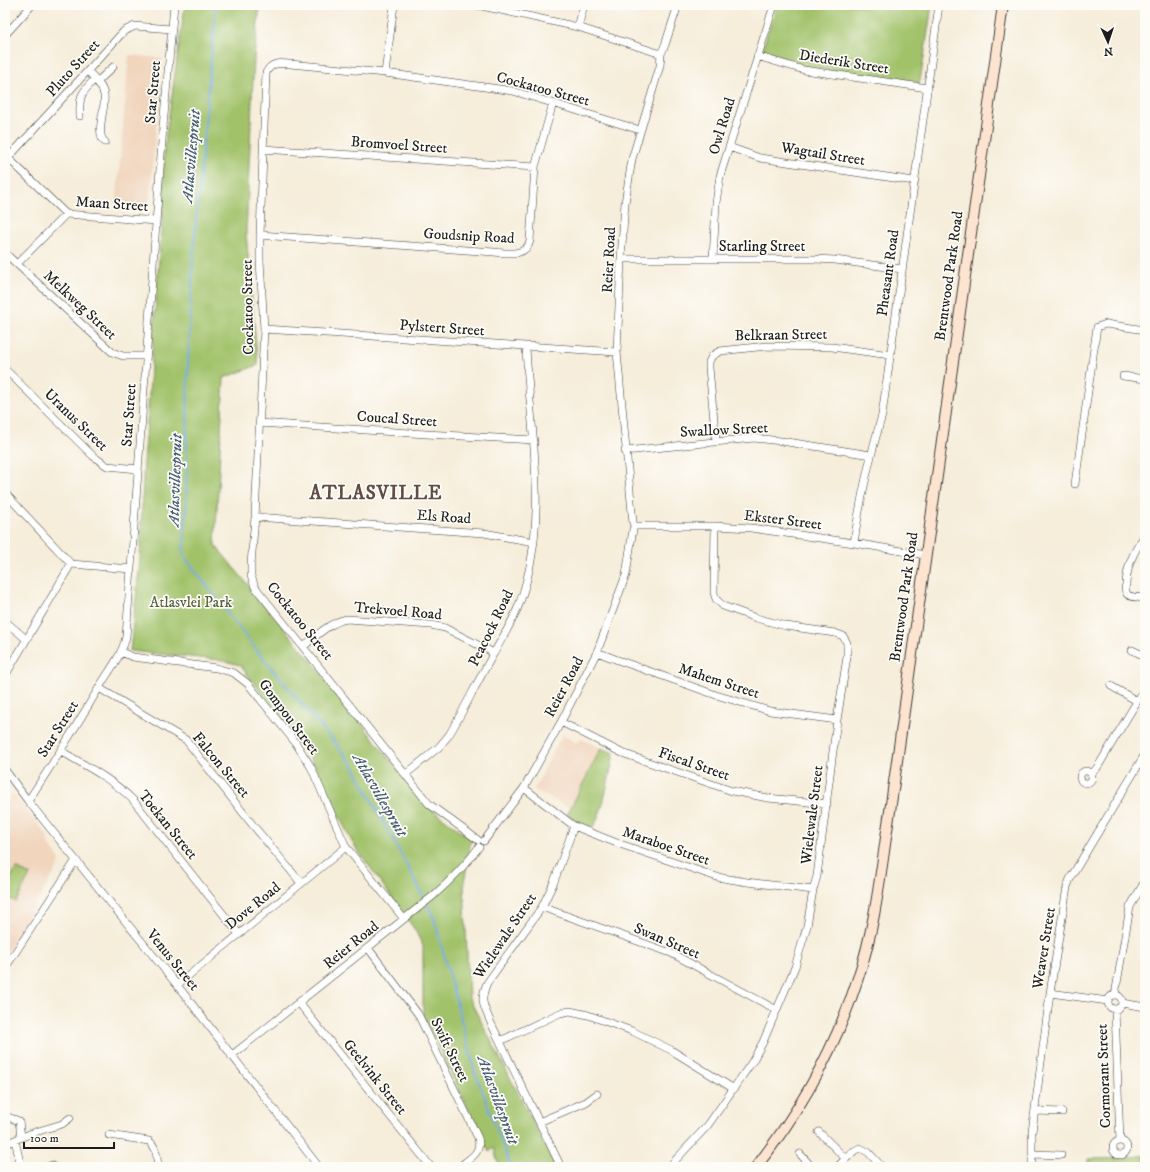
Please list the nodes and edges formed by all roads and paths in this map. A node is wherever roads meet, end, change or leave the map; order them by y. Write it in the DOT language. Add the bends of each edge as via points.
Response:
graph roads {
  1 [pos="32,5"];
  2 [pos="174,5"];
  3 [pos="394,5"];
  4 [pos="477,5"];
  5 [pos="584,5"];
  6 [pos="678,5"];
  7 [pos="774,5"];
  8 [pos="939,5"];
  9 [pos="1003,5"];
  10 [pos="578,27"];
  11 [pos="171,29"];
  12 [pos="5,35"];
  13 [pos="661,54"];
  14 [pos="758,56"];
  15 [pos="113,67"];
  16 [pos="88,71"];
  17 [pos="385,73"];
  18 [pos="96,80"];
  19 [pos="928,88"];
  20 [pos="553,103"];
  21 [pos="80,116"];
  22 [pos="640,130"];
  23 [pos="105,142"];
  24 [pos="729,148"];
  25 [pos="263,149"];
  26 [pos="6,156"];
  27 [pos="535,167"];
  28 [pos="914,181"];
  29 [pos="66,214"];
  30 [pos="156,221"];
  31 [pos="260,235"];
  32 [pos="5,253"];
  33 [pos="621,259"];
  34 [pos="713,259"];
  35 [pos="17,264"];
  36 [pos="902,269"];
  37 [pos="264,329"];
  38 [pos="1145,330"];
  39 [pos="526,347"];
  40 [pos="618,352"];
  41 [pos="890,354"];
  42 [pos="146,356"];
  43 [pos="5,369"];
  44 [pos="1123,376"];
  45 [pos="1145,379"];
  46 [pos="259,423"];
  47 [pos="534,440"];
  48 [pos="716,441"];
  49 [pos="625,451"];
  50 [pos="870,455"];
  51 [pos="138,469"];
  52 [pos="1075,484"];
  53 [pos="5,493"];
  54 [pos="255,517"];
  55 [pos="634,526"];
  56 [pos="715,526"];
  57 [pos="1145,535"];
  58 [pos="534,542"];
  59 [pos="854,543"];
  60 [pos="925,555"];
  61 [pos="71,564"];
  62 [pos="131,569"];
  63 [pos="1145,598"];
  64 [pos="5,621"];
  65 [pos="26,639"];
  66 [pos="303,646"];
  67 [pos="1132,650"];
  68 [pos="121,652"];
  69 [pos="597,652"];
  70 [pos="494,653"];
  71 [pos="1145,656"];
  72 [pos="5,676"];
  73 [pos="1111,686"];
  74 [pos="99,688"];
  75 [pos="1145,688"];
  76 [pos="1137,701"];
  77 [pos="837,720"];
  78 [pos="561,722"];
  79 [pos="61,750"];
  80 [pos="1145,754"];
  81 [pos="5,770"];
  82 [pos="406,774"];
  83 [pos="1091,774"];
  84 [pos="524,788"];
  85 [pos="28,801"];
  86 [pos="827,804"];
  87 [pos="574,826"];
  88 [pos="480,843"];
  89 [pos="346,847"];
  90 [pos="76,860"];
  91 [pos="1145,881"];
  92 [pos="301,883"];
  93 [pos="813,890"];
  94 [pos="542,907"];
  95 [pos="404,919"];
  96 [pos="239,934"];
  97 [pos="368,948"];
  98 [pos="5,968"];
  99 [pos="177,985"];
  100 [pos="1050,993"];
  101 [pos="1115,995"];
  102 [pos="1108,1001"];
  103 [pos="299,1003"];
  104 [pos="1122,1003"];
  105 [pos="1145,1006"];
  106 [pos="777,1010"];
  107 [pos="1115,1010"];
  108 [pos="500,1041"];
  109 [pos="232,1056"];
  110 [pos="734,1089"];
  111 [pos="597,1094"];
  112 [pos="1036,1110"];
  113 [pos="1062,1112"];
  114 [pos="5,1116"];
  115 [pos="70,1118"];
  116 [pos="539,1122"];
  117 [pos="819,1132"];
  118 [pos="109,1135"];
  119 [pos="18,1138"];
  120 [pos="1120,1141"];
  121 [pos="5,1144"];
  122 [pos="800,1154"];
  123 [pos="1032,1154"];
  124 [pos="1061,1155"];
  125 [pos="846,1159"];
  126 [pos="21,1167"];
  127 [pos="158,1167"];
  128 [pos="319,1167"];
  129 [pos="431,1167"];
  130 [pos="459,1167"];
  131 [pos="561,1167"];
  132 [pos="669,1167"];
  133 [pos="756,1167"];
  134 [pos="812,1167"];
  135 [pos="838,1167"];
  136 [pos="882,1167"];
  137 [pos="1032,1167"];
  1 -- 12 [label="street"];
  2 -- 11 [label="street, Star Street"];
  3 -- 17 [label="street"];
  4 -- 10 [label="street"];
  5 -- 10 [label="street"];
  6 -- 13 [label="street, Reier Road"];
  7 -- 14 [label="street, Owl Road"];
  8 -- 19 [label="street, Pheasant Road"];
  9 -- 60 [label="street, Brentwood Park Road"];
  10 -- 13 [label="street"];
  11 -- 16 [label="street, Pluto Street" via="135,26 127,29"];
  11 -- 30 [label="street, Star Street"];
  13 -- 22 [label="street, Reier Road" via="660,66"];
  14 -- 19 [label="street, Diederik Street" via="804,70"];
  14 -- 24 [label="street, Owl Road"];
  15 -- 18 [label="street"];
  16 -- 18 [label="street"];
  16 -- 26 [label="street, Pluto Street"];
  17 -- 20 [label="street, Cockatoo Street" via="513,91"];
  17 -- 25 [label="street, Cockatoo Street" via="278,63 272,65 265,77"];
  18 -- 21 [label="street" via="83,90 79,104"];
  18 -- 23 [label="street" via="104,94 100,132"];
  19 -- 28 [label="street, Pheasant Road"];
  20 -- 22 [label="street, Cockatoo Street"];
  20 -- 27 [label="street, Goudsnip Road"];
  22 -- 33 [label="street, Reier Road" via="627,189"];
  24 -- 28 [label="street, Wagtail Street" via="760,158"];
  24 -- 34 [label="street, Owl Road" via="720,176 716,203"];
  25 -- 27 [label="street, Bromvoel Street"];
  25 -- 31 [label="street, Cockatoo Street"];
  26 -- 29 [label="street, Maan Street"];
  27 -- 31 [label="street, Goudsnip Road" via="530,241 526,248 517,253"];
  28 -- 36 [label="street, Pheasant Road"];
  29 -- 30 [label="street, Maan Street"];
  29 -- 35 [label="street, Maan Street"];
  30 -- 42 [label="street, Star Street"];
  31 -- 37 [label="street, Cockatoo Street"];
  32 -- 35 [label="street, Melkweg Street"];
  33 -- 34 [label="street, Starling Street"];
  33 -- 40 [label="street, Reier Road"];
  34 -- 36 [label="street, Starling Street" via="836,260"];
  35 -- 42 [label="street, Melkweg Street" via="112,352 123,356"];
  36 -- 41 [label="street, Pheasant Road"];
  37 -- 39 [label="street, Pylstert Street"];
  37 -- 46 [label="street, Cockatoo Street"];
  38 -- 52 [label="street" via="1106,324 1097,327"];
  39 -- 40 [label="street, Pylstert Street"];
  39 -- 47 [label="street, Peacock Road"];
  40 -- 49 [label="street, Reier Road"];
  41 -- 48 [label="street, Belkraan Street" via="807,346 767,346 716,353 709,364"];
  41 -- 50 [label="street, Pheasant Road" via="882,415"];
  42 -- 51 [label="street, Star Street"];
  43 -- 51 [label="street, Uranus Street" via="93,456 107,466"];
  44 -- 45 [label="street"];
  46 -- 47 [label="street, Coucal Street"];
  46 -- 54 [label="street, Cockatoo Street"];
  47 -- 58 [label="street, Peacock Road" via="537,513"];
  48 -- 49 [label="street, Swallow Street"];
  48 -- 50 [label="street, Swallow Street" via="754,438"];
  49 -- 55 [label="street, Reier Road"];
  50 -- 59 [label="street, Pheasant Road"];
  51 -- 62 [label="street, Star Street"];
  53 -- 61 [label="street"];
  54 -- 58 [label="street, Els Road" via="484,533"];
  54 -- 66 [label="street, Cockatoo Street" via="251,564 251,576 255,587"];
  55 -- 56 [label="street, Ekster Street"];
  55 -- 69 [label="street, Reier Road" via="626,575"];
  56 -- 59 [label="street, Ekster Street" via="751,528"];
  56 -- 77 [label="street, Wielewale Street" via="714,593 723,606 786,626 843,636 847,643 847,657"];
  57 -- 63 [label="street" via="1130,560 1126,588 1129,595"];
  58 -- 70 [label="street, Peacock Road" via="520,602"];
  59 -- 60 [label="street, Ekster Street"];
  60 -- 133 [label="street, Brentwood Park Road" via="870,935 858,978 826,1059 790,1121"];
  61 -- 62 [label="street"];
  61 -- 65 [label="street"];
  62 -- 68 [label="street, Star Street" via="128,628"];
  64 -- 65 [label="street"];
  65 -- 72 [label="street"];
  66 -- 70 [label="street, Trekvoel Road" via="330,625 347,619 445,628"];
  66 -- 82 [label="street, Cockatoo Street"];
  67 -- 71 [label="street"];
  68 -- 74 [label="street, Star Street"];
  68 -- 89 [label="street, Gompou Street" via="133,657 216,668 234,673 248,684 295,742 311,768"];
  69 -- 77 [label="street, Mahem Street" via="716,695 770,711"];
  69 -- 78 [label="street, Reier Road"];
  70 -- 82 [label="street, Peacock Road" via="449,735 439,747"];
  73 -- 76 [label="street"];
  74 -- 79 [label="street, Star Street"];
  74 -- 92 [label="street, Falcon Street" via="186,740"];
  75 -- 76 [label="street"];
  76 -- 83 [label="street" via="1098,768"];
  77 -- 86 [label="street, Wielewale Street"];
  78 -- 84 [label="street, Reier Road"];
  78 -- 86 [label="street, Fiscal Street" via="622,753 732,791 768,798"];
  79 -- 85 [label="street, Star Street"];
  79 -- 96 [label="street, Toekan Street" via="112,782 133,800"];
  80 -- 100 [label="street, Weaver Street" via="1068,884"];
  81 -- 85 [label="street, Venus Street"];
  82 -- 88 [label="street, Cockatoo Street" via="429,804"];
  84 -- 87 [label="street, Maraboe Street"];
  84 -- 88 [label="street, Reier Road"];
  85 -- 90 [label="street, Venus Street"];
  86 -- 93 [label="street, Wielewale Street"];
  87 -- 93 [label="street, Maraboe Street" via="717,877"];
  87 -- 94 [label="street, Wielewale Street"];
  88 -- 95 [label="street, Reier Road" via="453,879"];
  89 -- 92 [label="street, Dove Road"];
  89 -- 95 [label="street, Gompou Street"];
  90 -- 98 [label="street"];
  90 -- 99 [label="street, Venus Street"];
  91 -- 101 [label="street" via="1130,907"];
  92 -- 96 [label="street, Dove Road"];
  93 -- 106 [label="street, Wielewale Street" via="807,926 795,967"];
  94 -- 106 [label="street, Swan Street" via="671,954"];
  94 -- 108 [label="street, Wielewale Street" via="487,983 484,992 482,1001"];
  95 -- 97 [label="street, Reier Road"];
  96 -- 99 [label="street, Dove Road"];
  97 -- 103 [label="street, Reier Road"];
  97 -- 130 [label="street, Swift Street" via="418,1014 478,1138 480,1147 477,1152"];
  99 -- 109 [label="street, Venus Street"];
  100 -- 102 [label="street"];
  100 -- 112 [label="street, Weaver Street"];
  101 -- 102 [label="street" via="1109,997"];
  101 -- 104 [label="street" via="1121,997"];
  102 -- 107 [label="street" via="1109,1007"];
  103 -- 109 [label="street, Reier Road"];
  103 -- 129 [label="street, Geelvink Street"];
  104 -- 105 [label="street"];
  104 -- 107 [label="street"];
  106 -- 110 [label="street, Wielewale Street" via="763,1042"];
  107 -- 120 [label="street, Cormorant Street"];
  108 -- 110 [label="street" via="560,1013 588,1014 671,1050"];
  108 -- 116 [label="street, Wielewale Street"];
  109 -- 128 [label="street, Venus Street"];
  110 -- 132 [label="street, Wielewale Street" via="708,1125"];
  111 -- 116 [label="street" via="586,1102"];
  112 -- 113 [label="street"];
  112 -- 123 [label="street, Weaver Street"];
  114 -- 119 [label="street" via="19,1121"];
  115 -- 119 [label="street" via="62,1124"];
  116 -- 131 [label="street, Wielewale Street"];
  117 -- 125 [label="street"];
  118 -- 127 [label="street" via="150,1141 156,1150"];
  119 -- 121 [label="street"];
  119 -- 126 [label="street"];
  122 -- 134 [label="street"];
  123 -- 124 [label="street"];
  123 -- 137 [label="street, Weaver Street"];
  125 -- 135 [label="street"];
  125 -- 136 [label="street" via="860,1148 868,1152"];
}
